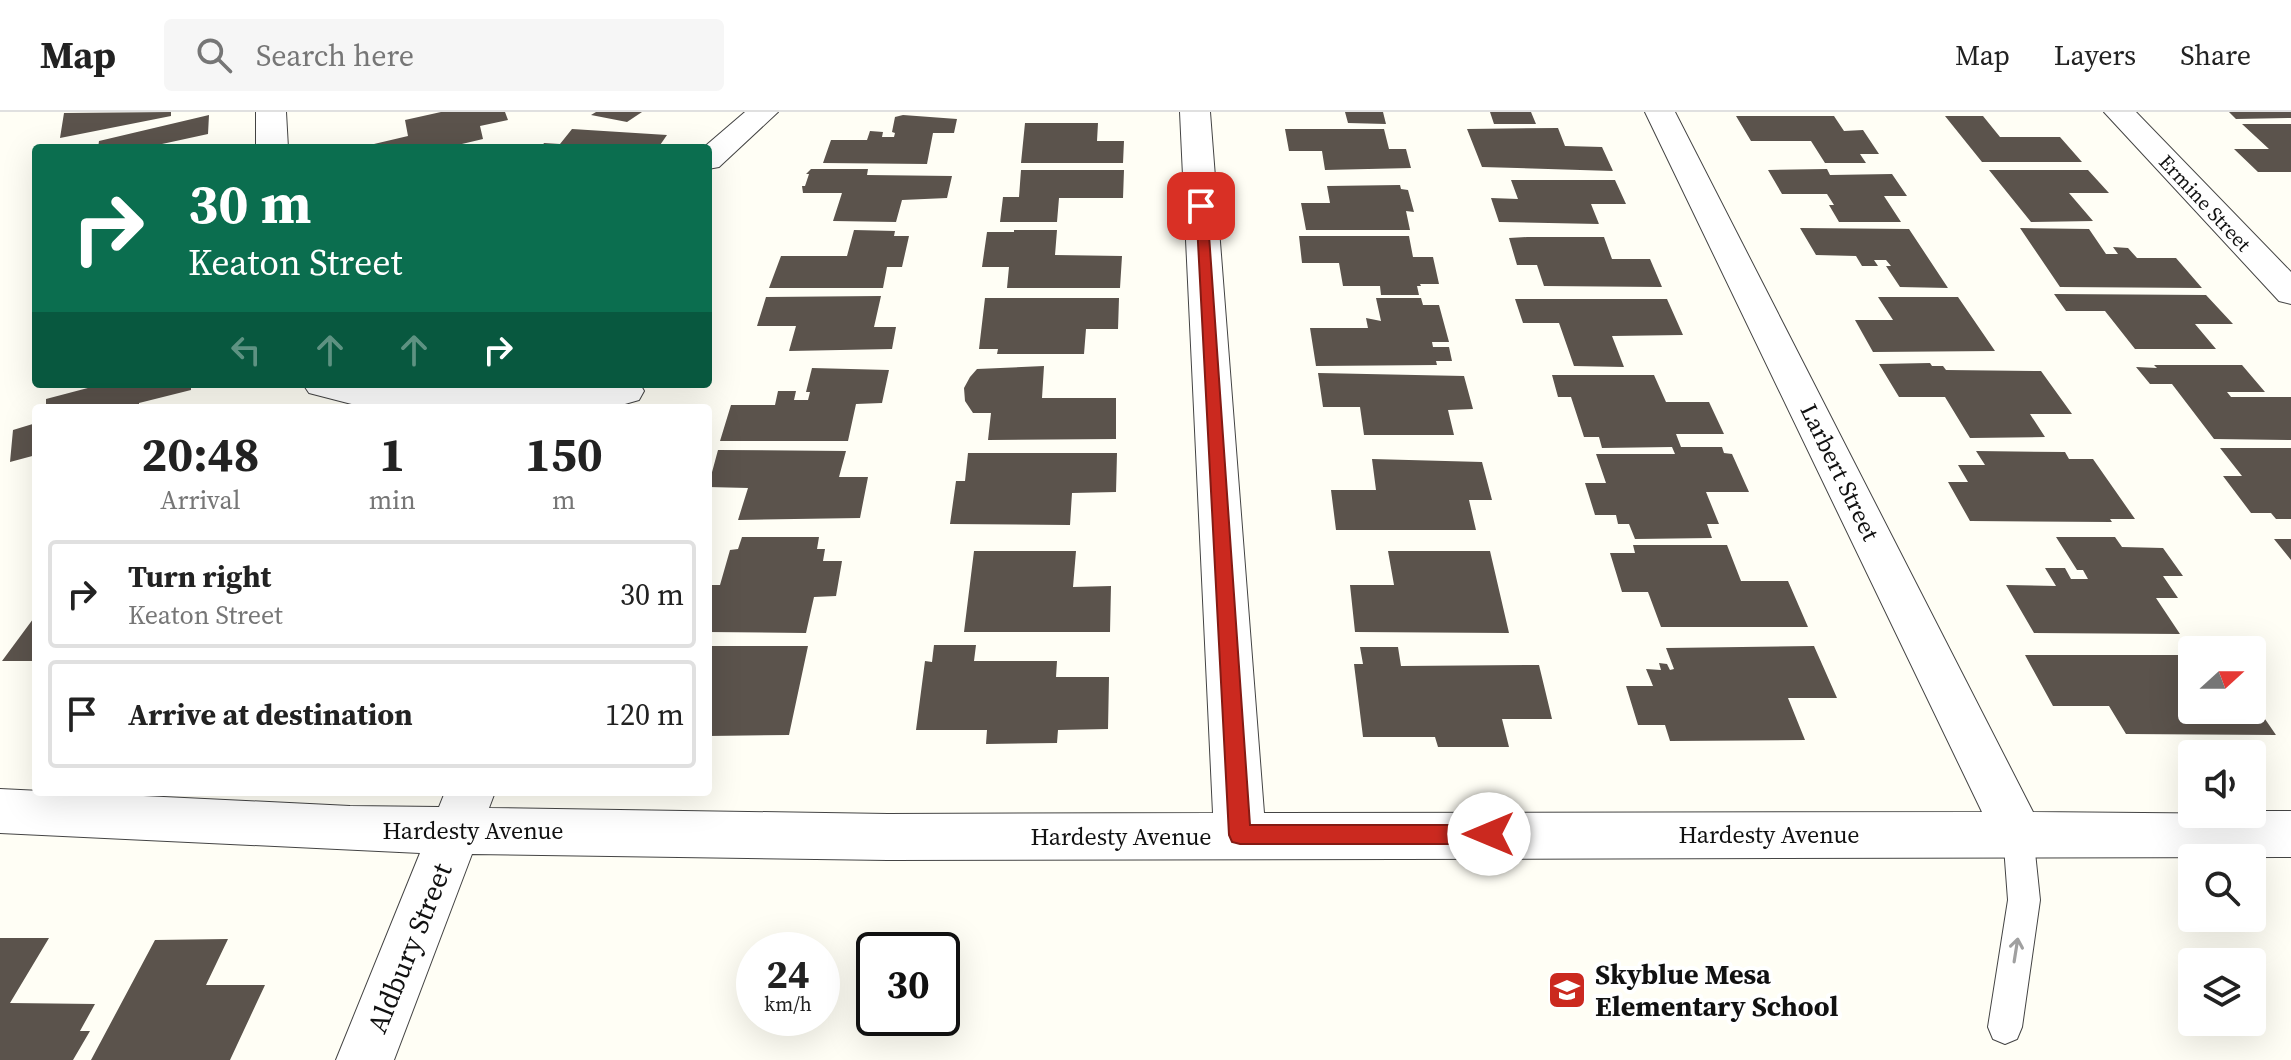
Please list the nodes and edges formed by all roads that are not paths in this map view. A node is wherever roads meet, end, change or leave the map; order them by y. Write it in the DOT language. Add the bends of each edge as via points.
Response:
graph roads {
  1 [pos="271,112"];
  2 [pos="763,112"];
  3 [pos="1195,112"];
  4 [pos="1660,112"];
  5 [pos="2119,112"];
  6 [pos="272,144"];
  7 [pos="712,157"];
  8 [pos="2291,293"];
  9 [pos="338,388"];
  10 [pos="624,394"];
  11 [pos="0,811"];
  12 [pos="463,811"];
  13 [pos="2018,833"];
  14 [pos="2291,834"];
  15 [pos="1240,835"];
  16 [pos="2005,1027"];
  17 [pos="365,1060"];
  1 -- 6 [label="street"];
  2 -- 7 [label="street"];
  3 -- 15 [label="street"];
  4 -- 13 [label="street, Larbert Street"];
  5 -- 8 [label="street, Ermine Street"];
  9 -- 10 [label="street" via="390,401"];
  11 -- 12 [label="street, Hardesty Avenue" via="350,829"];
  12 -- 15 [label="street, Hardesty Avenue" via="888,837"];
  12 -- 17 [label="street, Aldbury Street"];
  13 -- 14 [label="street, Hardesty Avenue"];
  13 -- 15 [label="street, Hardesty Avenue"];
  16 -- 13 [label="lane, one-way" via="2024,900"];
}
